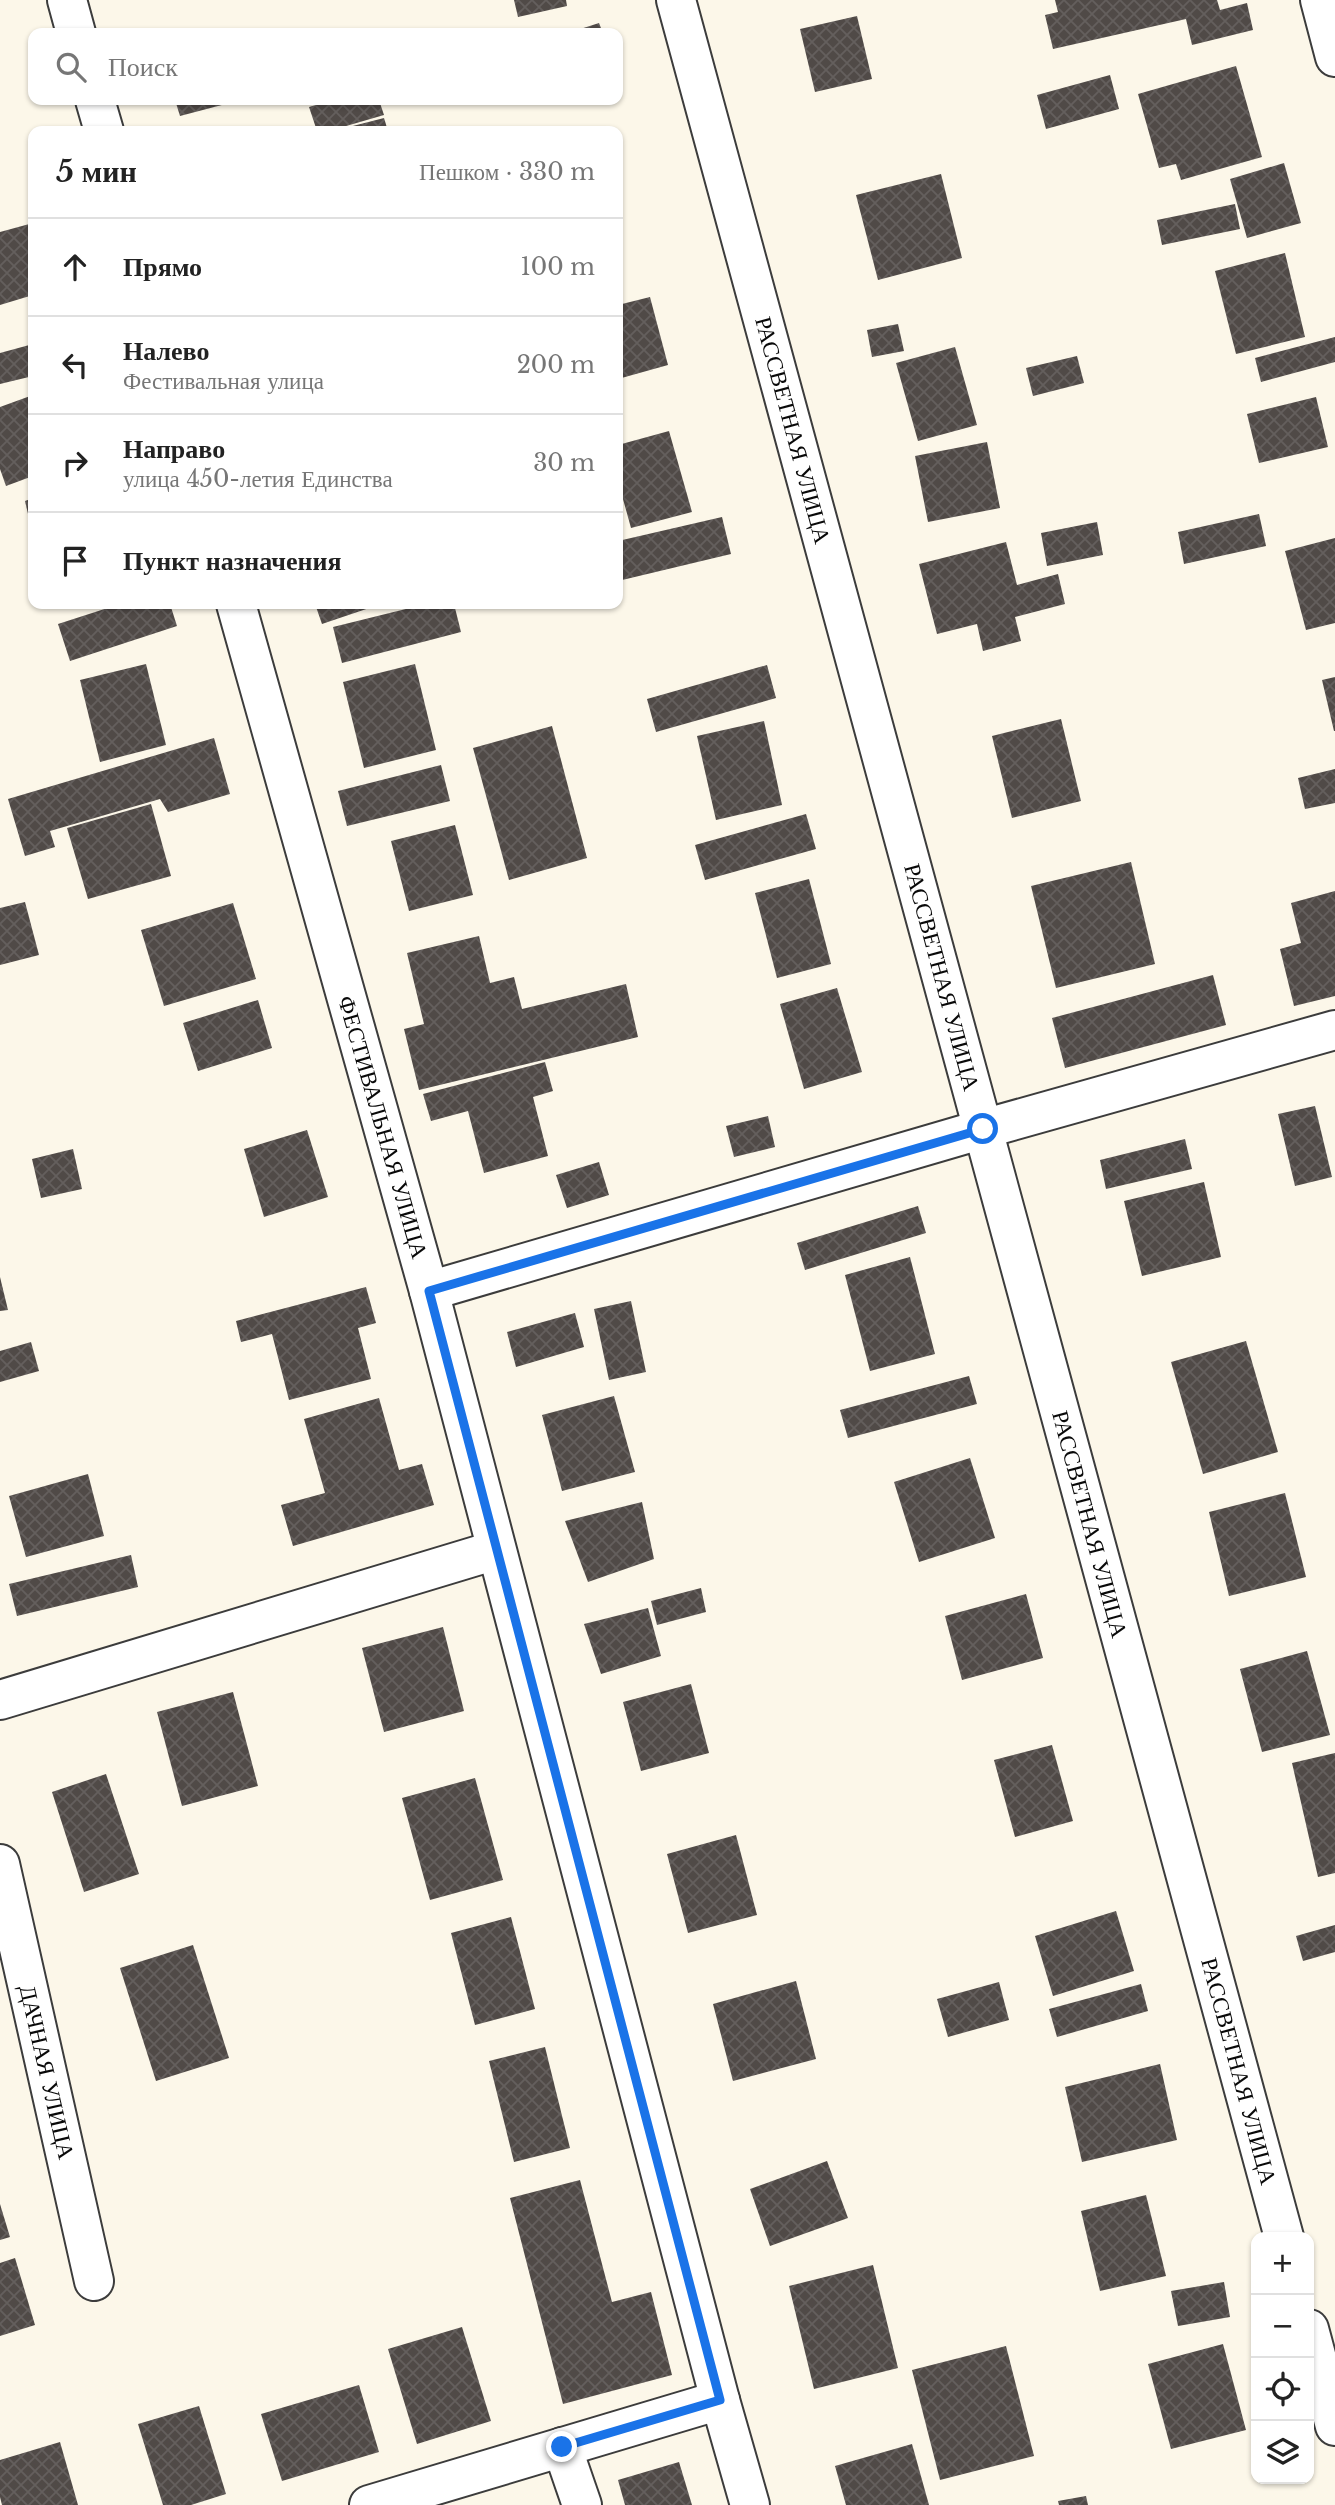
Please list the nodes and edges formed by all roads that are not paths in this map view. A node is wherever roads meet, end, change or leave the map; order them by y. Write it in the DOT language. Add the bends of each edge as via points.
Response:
graph roads {
  1 [pos="67,0"];
  2 [pos="676,0"];
  3 [pos="1320,0"];
  4 [pos="75,28"];
  5 [pos="1335,57"];
  6 [pos="96,105"];
  7 [pos="103,126"];
  8 [pos="237,609"];
  9 [pos="1335,1030"];
  10 [pos="983,1129"];
  11 [pos="429,1291"];
  12 [pos="496,1550"];
  13 [pos="0,1700"];
  14 [pos="0,1864"];
  15 [pos="1283,2232"];
  16 [pos="93,2281"];
  17 [pos="1314,2348"];
  18 [pos="720,2400"];
  19 [pos="1335,2426"];
  20 [pos="562,2447"];
  21 [pos="369,2505"];
  22 [pos="582,2505"];
  23 [pos="750,2505"];
  1 -- 4 [label="street"];
  2 -- 10 [label="street, РАССВЕТНАЯ УЛИЦА"];
  3 -- 5 [label="street"];
  6 -- 7 [label="street"];
  8 -- 11 [label="street, ФЕСТИВАЛЬНАЯ УЛИЦА"];
  9 -- 10 [label="street"];
  10 -- 11 [label="street"];
  10 -- 15 [label="street, РАССВЕТНАЯ УЛИЦА"];
  11 -- 12 [label="street, ФЕСТИВАЛЬНАЯ УЛИЦА"];
  12 -- 13 [label="street"];
  12 -- 18 [label="street, ФЕСТИВАЛЬНАЯ УЛИЦА"];
  14 -- 16 [label="street, ДАЧНАЯ УЛИЦА"];
  17 -- 19 [label="street"];
  18 -- 20 [label="street"];
  18 -- 23 [label="street, ФЕСТИВАЛЬНАЯ УЛИЦА"];
  20 -- 21 [label="street"];
  20 -- 22 [label="street"];
}
